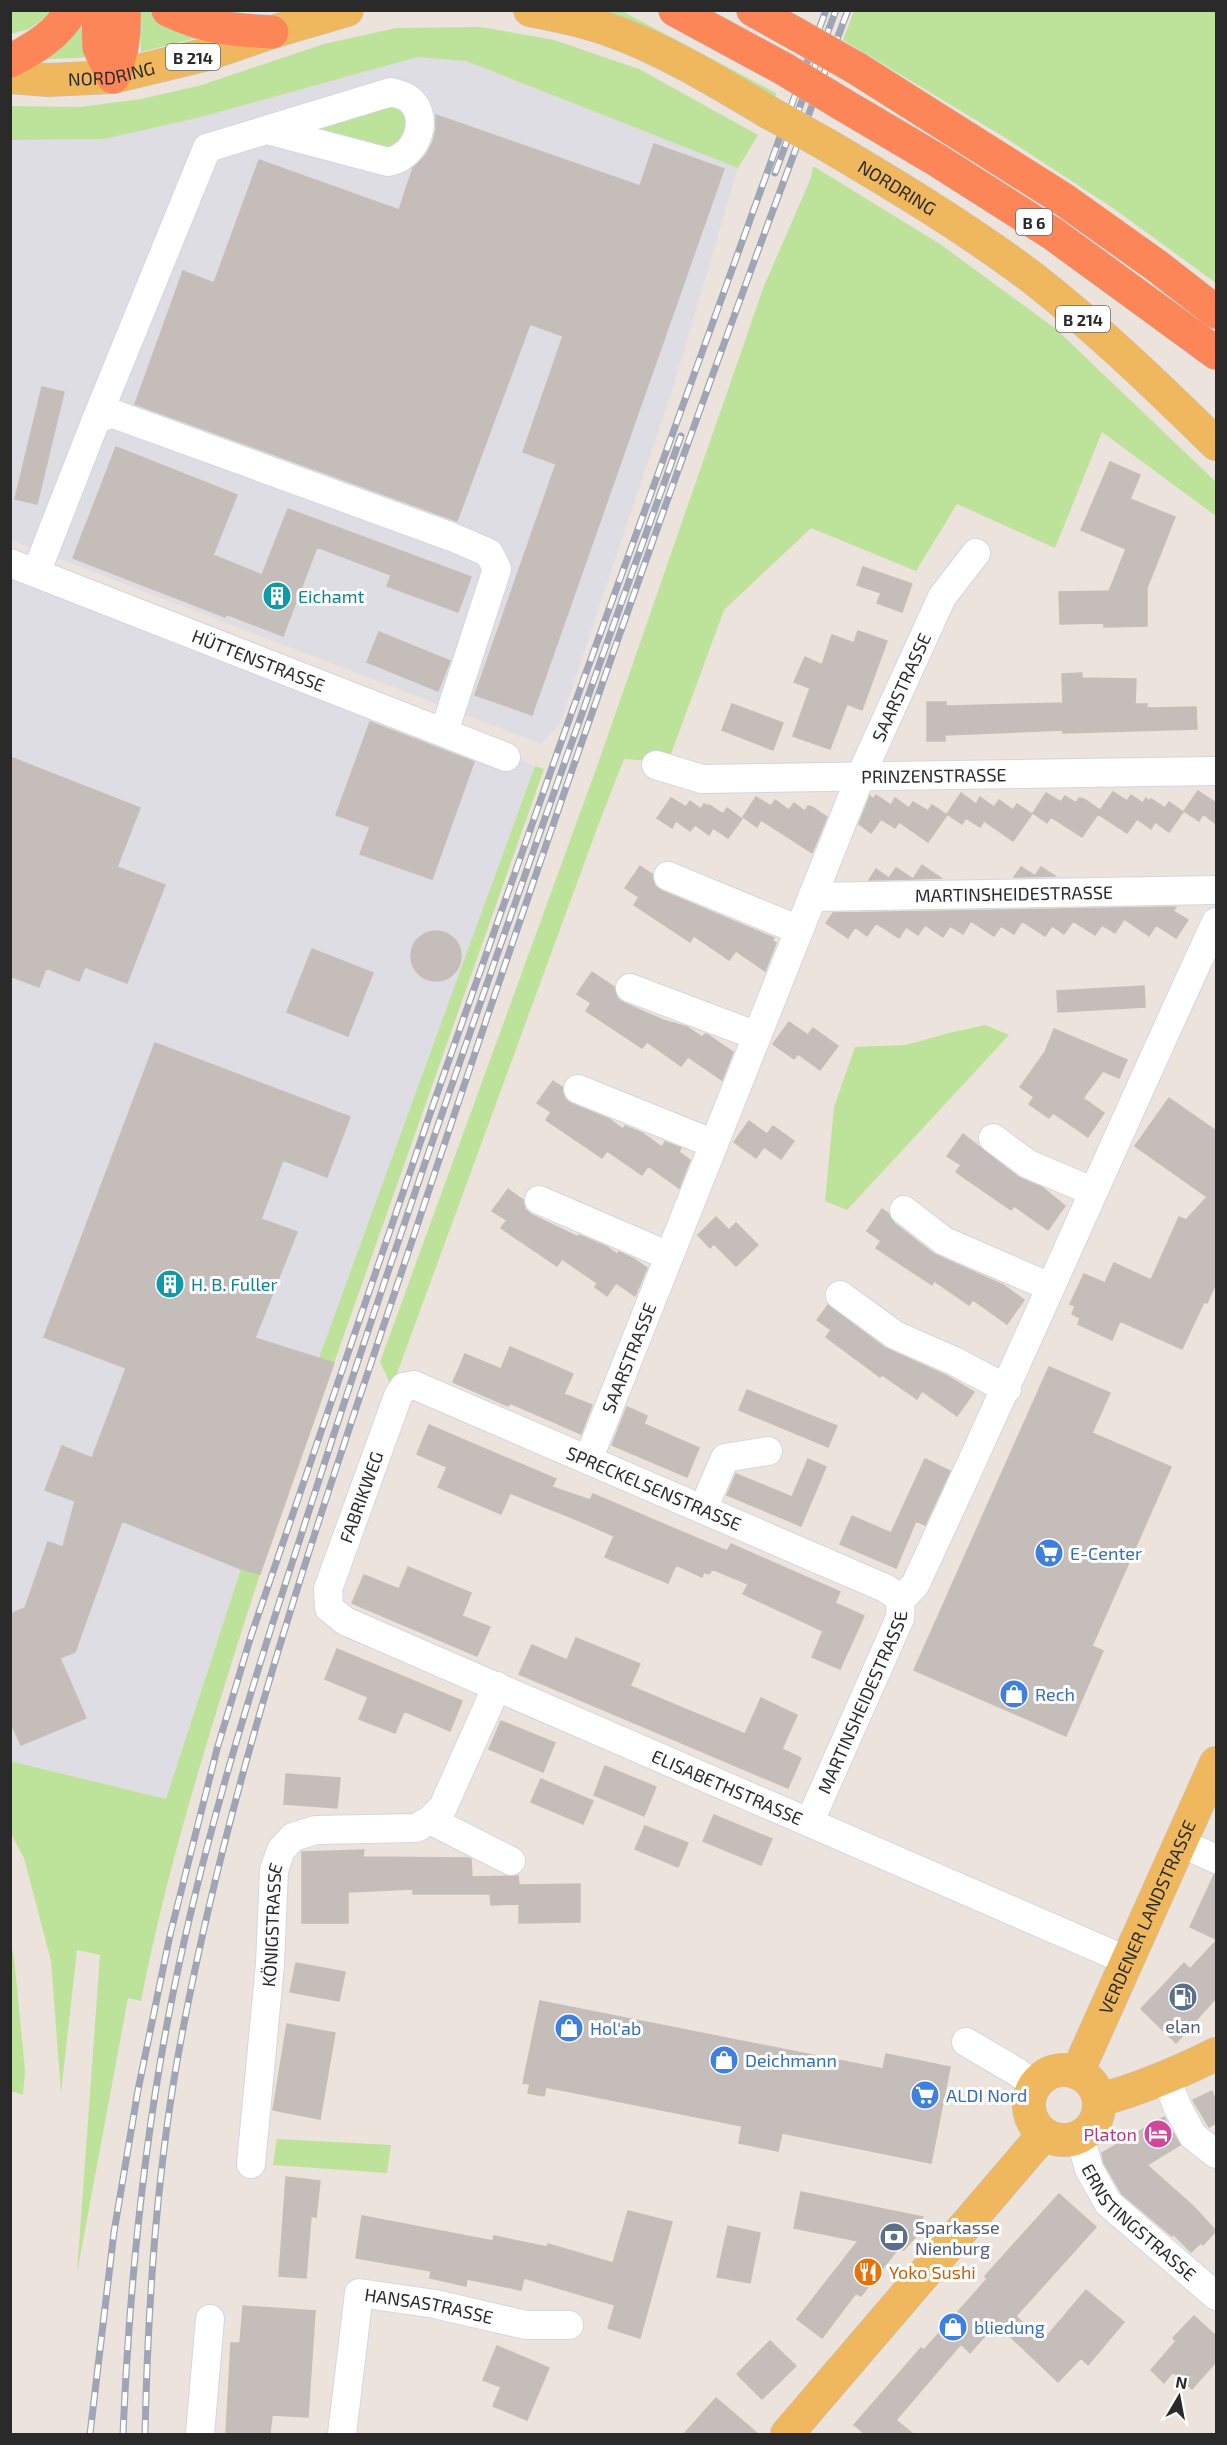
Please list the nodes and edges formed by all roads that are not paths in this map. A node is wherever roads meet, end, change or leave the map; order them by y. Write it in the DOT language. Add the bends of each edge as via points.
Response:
graph roads {
  1 [pos="71,10"];
  2 [pos="98,10"];
  3 [pos="124,10"];
  4 [pos="168,10"];
  5 [pos="347,10"];
  6 [pos="530,10"];
  7 [pos="675,10"];
  8 [pos="753,10"];
  9 [pos="272,32"];
  10 [pos="10,62"];
  11 [pos="10,77"];
  12 [pos="113,77"];
  13 [pos="267,130"];
  14 [pos="1216,312"];
  15 [pos="1216,353"];
  16 [pos="96,420"];
  17 [pos="1216,444"];
  18 [pos="976,553"];
  19 [pos="23,568"];
  20 [pos="444,732"];
  21 [pos="507,757"];
  22 [pos="656,765"];
  23 [pos="1216,771"];
  24 [pos="861,775"];
  25 [pos="668,876"];
  26 [pos="1216,890"];
  27 [pos="812,897"];
  28 [pos="1216,922"];
  29 [pos="799,930"];
  30 [pos="630,988"];
  31 [pos="757,1036"];
  32 [pos="578,1089"];
  33 [pos="993,1138"];
  34 [pos="714,1144"];
  35 [pos="1092,1191"];
  36 [pos="539,1200"];
  37 [pos="904,1210"];
  38 [pos="669,1256"];
  39 [pos="1050,1287"];
  40 [pos="840,1295"];
  41 [pos="404,1387"];
  42 [pos="1007,1389"];
  43 [pos="768,1451"];
  44 [pos="588,1460"];
  45 [pos="703,1509"];
  46 [pos="901,1599"];
  47 [pos="329,1608"];
  48 [pos="497,1686"];
  49 [pos="1216,1762"];
  50 [pos="430,1820"];
  51 [pos="810,1821"];
  52 [pos="1181,1843"];
  53 [pos="1216,1859"];
  54 [pos="511,1861"];
  55 [pos="1128,1961"];
  56 [pos="966,2042"];
  57 [pos="1216,2054"];
  58 [pos="1077,2073"];
  59 [pos="1166,2078"];
  60 [pos="1035,2085"];
  61 [pos="1099,2100"];
  62 [pos="1044,2134"];
  63 [pos="1080,2136"];
  64 [pos="1216,2154"];
  65 [pos="250,2164"];
  66 [pos="1216,2296"];
  67 [pos="210,2319"];
  68 [pos="569,2325"];
  69 [pos="200,2434"];
  70 [pos="342,2434"];
  71 [pos="787,2434"];
  1 -- 10 [label="highway" via="66,21"];
  2 -- 12 [label="highway" via="99,47"];
  3 -- 12 [label="highway" via="125,35"];
  4 -- 9 [label="highway" via="192,22 225,30"];
  5 -- 9 [label="main road, NORDRING / B 214"];
  6 -- 17 [label="main road, NORDRING / B 214, bridge" via="606,29 648,46 935,210 1082,318"];
  7 -- 15 [label="highway, B 6, bridge" via="784,69 935,159 1053,234"];
  8 -- 14 [label="highway, B 6, bridge" via="856,68 1063,199"];
  9 -- 12 [label="main road, NORDRING / B 214" via="208,54"];
  11 -- 12 [label="main road, NORDRING / B 214"];
  13 -- 16 [label="street" via="207,148"];
  16 -- 19 [label="street"];
  16 -- 20 [label="street" via="111,413 489,553 497,569"];
  18 -- 24 [label="street, SAARSTRASSE" via="942,597"];
  19 -- 20 [label="street, HÜTTENSTRASSE"];
  20 -- 21 [label="street, HÜTTENSTRASSE"];
  22 -- 24 [label="street, PRINZENSTRASSE" via="702,779"];
  23 -- 24 [label="street, PRINZENSTRASSE"];
  24 -- 27 [label="street, SAARSTRASSE"];
  25 -- 29 [label="street"];
  26 -- 27 [label="street, MARTINSHEIDESTRASSE"];
  27 -- 29 [label="street, SAARSTRASSE"];
  28 -- 35 [label="street, MARTINSHEIDESTRASSE"];
  29 -- 31 [label="street, SAARSTRASSE"];
  30 -- 31 [label="street"];
  31 -- 34 [label="street, SAARSTRASSE"];
  32 -- 34 [label="street"];
  33 -- 35 [label="street" via="1028,1164"];
  34 -- 38 [label="street, SAARSTRASSE"];
  35 -- 39 [label="street, MARTINSHEIDESTRASSE"];
  36 -- 38 [label="street"];
  37 -- 39 [label="street" via="944,1241"];
  38 -- 44 [label="street, SAARSTRASSE"];
  39 -- 42 [label="street, MARTINSHEIDESTRASSE"];
  40 -- 42 [label="street" via="895,1335"];
  41 -- 44 [label="street, SPRECKELSENSTRASSE" via="426,1389"];
  41 -- 47 [label="street, FABRIKWEG" via="328,1589"];
  42 -- 46 [label="street, MARTINSHEIDESTRASSE" via="915,1585"];
  43 -- 45 [label="street" via="725,1458"];
  44 -- 45 [label="street, SPRECKELSENSTRASSE"];
  45 -- 46 [label="street, SPRECKELSENSTRASSE" via="885,1588"];
  46 -- 51 [label="street, MARTINSHEIDESTRASSE" via="900,1618"];
  47 -- 48 [label="street, ELISABETHSTRASSE" via="345,1621"];
  48 -- 50 [label="street" via="443,1807"];
  48 -- 51 [label="street, ELISABETHSTRASSE"];
  49 -- 52 [label="main road, VERDENER LANDSTRASSE"];
  50 -- 54 [label="street"];
  50 -- 65 [label="street, KÖNIGSTRASSE" via="416,1828 316,1830 293,1837 281,1850 274,1870 270,1964"];
  51 -- 55 [label="street, ELISABETHSTRASSE"];
  52 -- 53 [label="street"];
  52 -- 55 [label="main road, VERDENER LANDSTRASSE"];
  55 -- 58 [label="main road, VERDENER LANDSTRASSE"];
  56 -- 60 [label="street"];
  57 -- 59 [label="main road"];
  58 -- 60 [label="main road" via="1058,2070"];
  58 -- 61 [label="main road" via="1091,2083"];
  59 -- 61 [label="main road"];
  59 -- 64 [label="street" via="1193,2136"];
  60 -- 62 [label="main road" via="1028,2106 1030,2117"];
  61 -- 63 [label="main road" via="1095,2121"];
  62 -- 63 [label="main road" via="1062,2140"];
  62 -- 71 [label="main road"];
  63 -- 66 [label="street, ERNSTINGSTRASSE" via="1089,2169 1108,2203"];
  67 -- 69 [label="street"];
  68 -- 70 [label="street, HANSASTRASSE" via="526,2325 435,2304 359,2293"];
}
